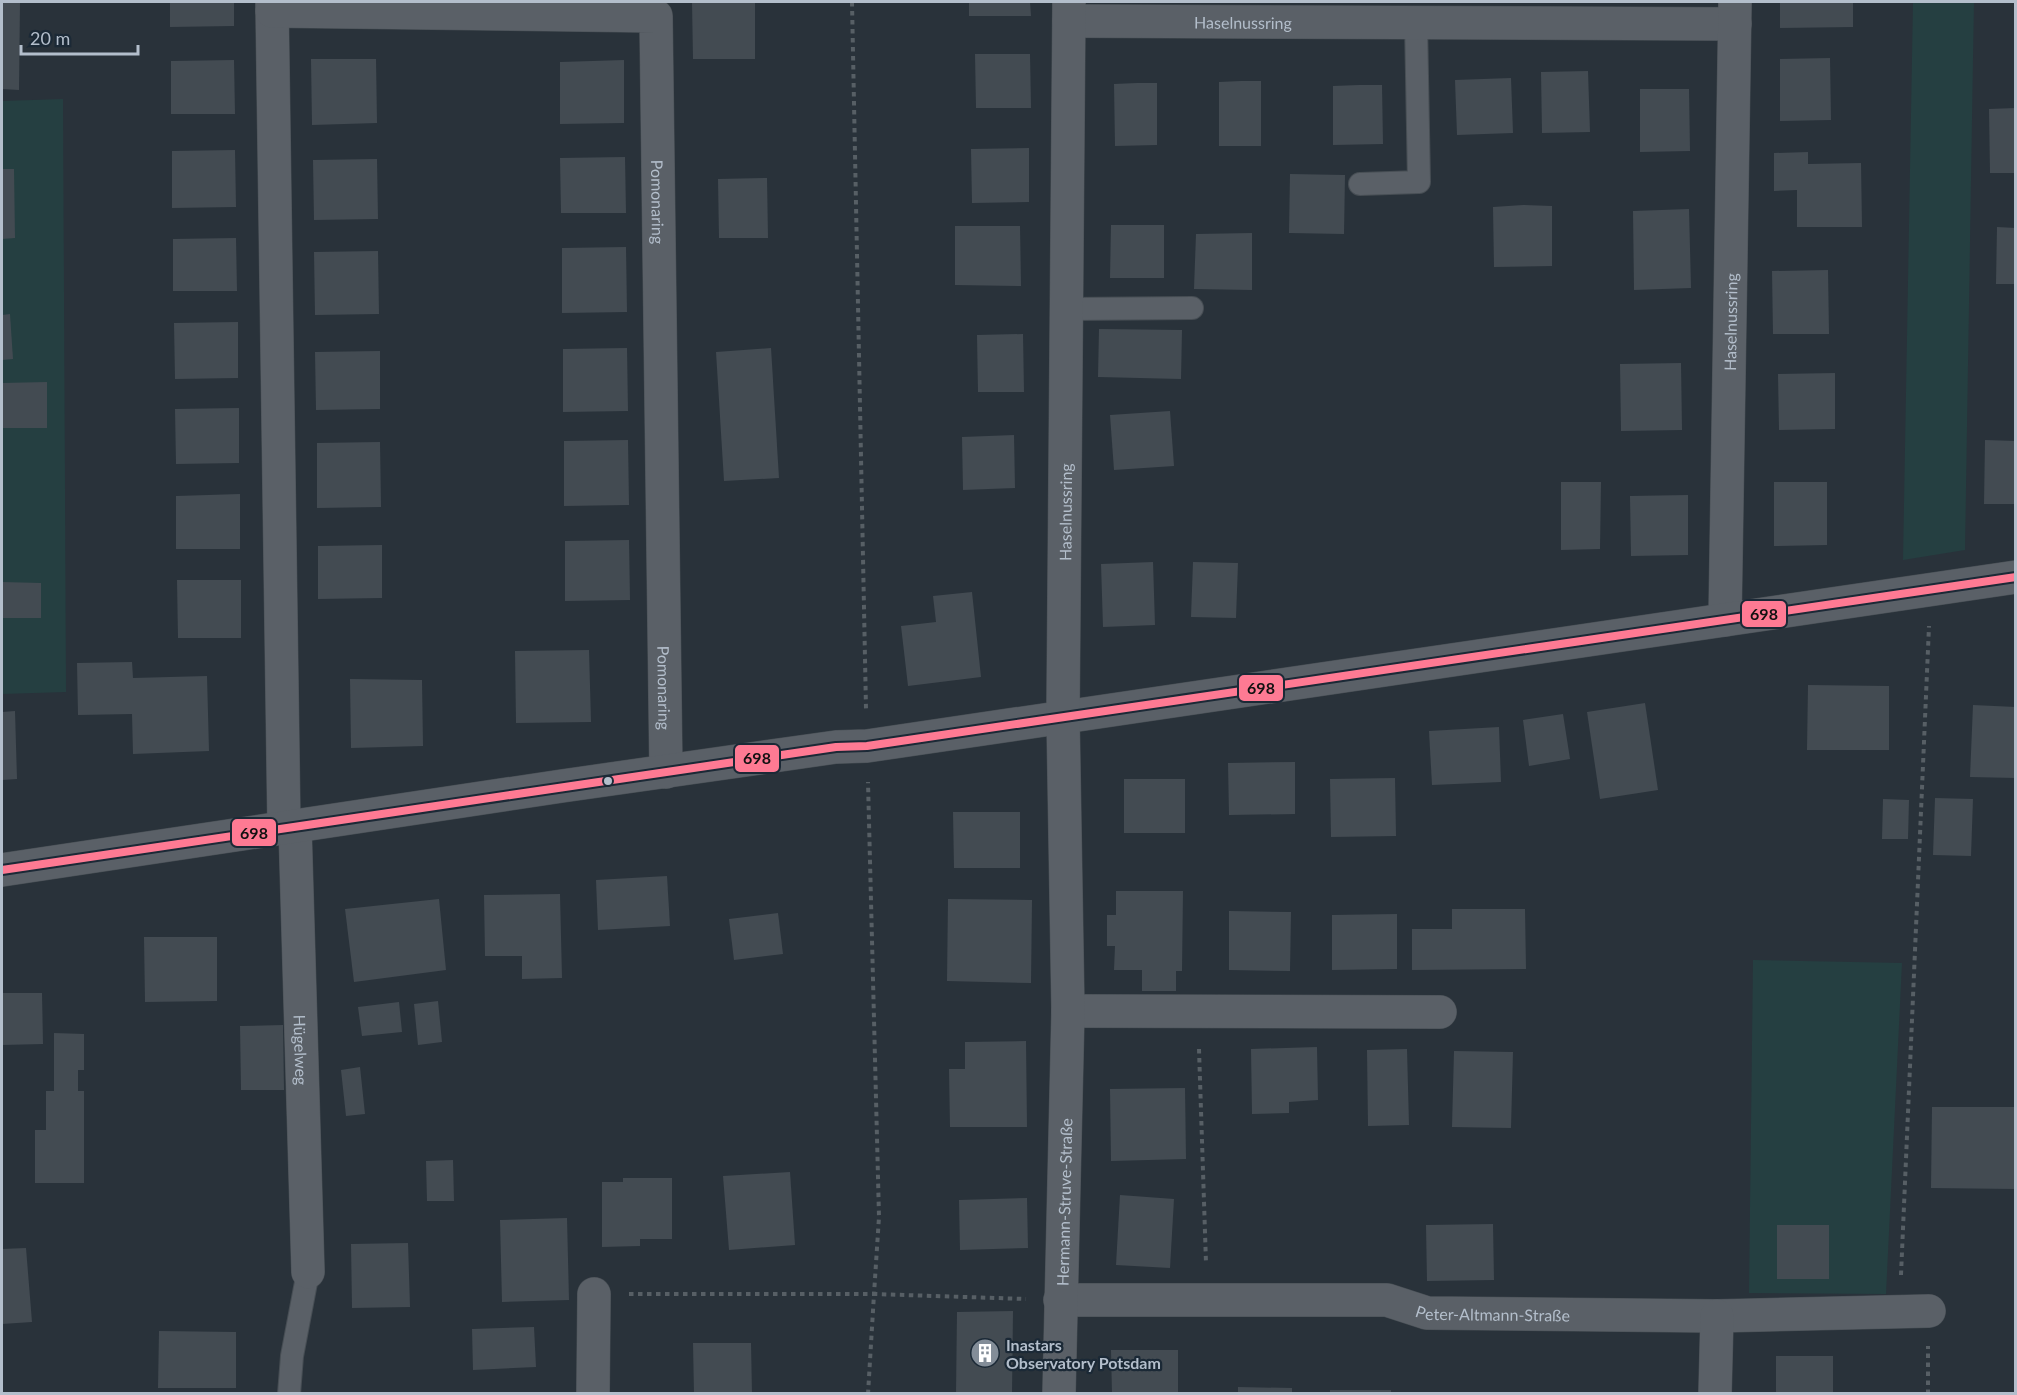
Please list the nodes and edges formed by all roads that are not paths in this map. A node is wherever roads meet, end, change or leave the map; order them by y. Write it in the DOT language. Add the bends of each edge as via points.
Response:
graph roads {
  1 [pos="272,6"];
  2 [pos="1069,11"];
  3 [pos="1735,13"];
  4 [pos="1416,23"];
  5 [pos="1360,184"];
  6 [pos="1191,308"];
  7 [pos="1068,309"];
  8 [pos="2016,577"];
  9 [pos="1725,620"];
  10 [pos="1063,716"];
  11 [pos="666,772"];
  12 [pos="290,827"];
  13 [pos="2,870"];
  14 [pos="1068,1011"];
  15 [pos="1440,1012"];
  16 [pos="308,1272"];
  17 [pos="594,1294"];
  18 [pos="1060,1300"];
  19 [pos="1914,1311"];
  20 [pos="1717,1316"];
  21 [pos="289,1394"];
  22 [pos="593,1394"];
  23 [pos="1059,1394"];
  24 [pos="1715,1394"];
  1 -- 11 [label="street, Pomonaring" via="656,16"];
  1 -- 12 [label="street, Pomonaring"];
  2 -- 4 [label="street, Haselnussring"];
  2 -- 7 [label="street, Haselnussring"];
  3 -- 4 [label="street, Haselnussring"];
  3 -- 9 [label="street, Haselnussring"];
  4 -- 5 [label="lane" via="1419,182"];
  6 -- 7 [label="lane"];
  7 -- 10 [label="street, Haselnussring"];
  8 -- 9 [label="street"];
  9 -- 10 [label="street"];
  10 -- 11 [label="street"];
  10 -- 14 [label="street, Hermann-Struve-Straße"];
  11 -- 12 [label="street"];
  12 -- 13 [label="street"];
  12 -- 16 [label="street, Hügelweg"];
  14 -- 15 [label="street"];
  14 -- 18 [label="street, Hermann-Struve-Straße"];
  16 -- 21 [label="lane"];
  17 -- 22 [label="street"];
  18 -- 20 [label="street, Peter-Altmann-Straße" via="1387,1300 1427,1313"];
  18 -- 23 [label="street, Hermann-Struve-Straße"];
  19 -- 20 [label="street, Peter-Altmann-Straße"];
  20 -- 24 [label="street"];
}
